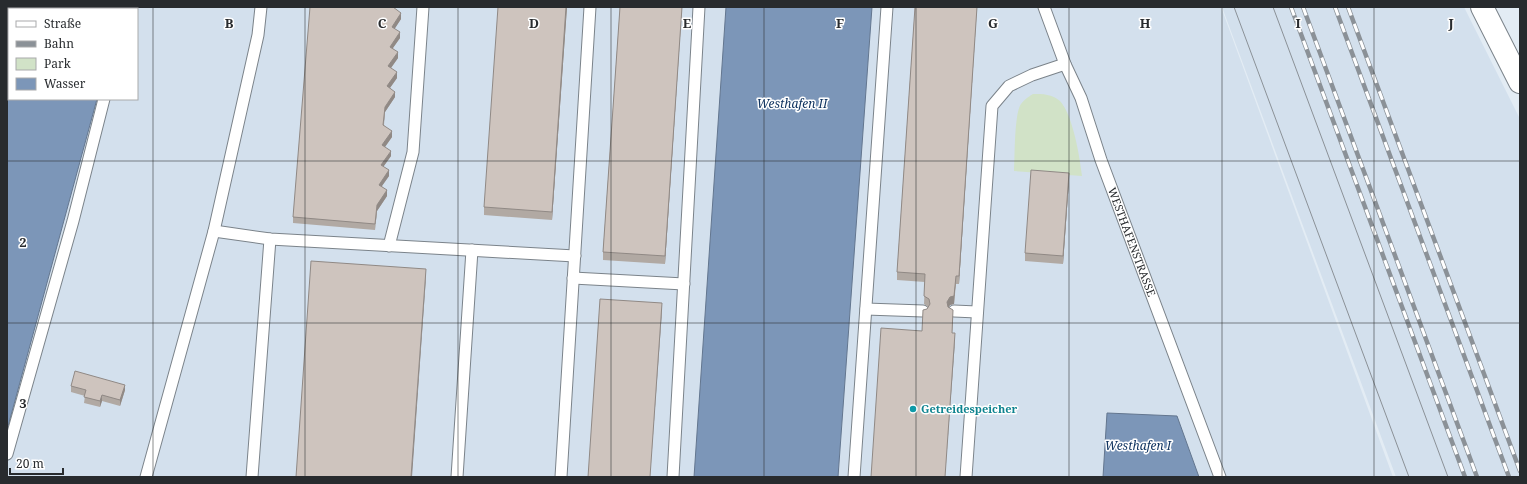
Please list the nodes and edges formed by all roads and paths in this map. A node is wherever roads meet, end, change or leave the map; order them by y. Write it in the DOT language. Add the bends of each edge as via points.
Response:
graph roads {
  1 [pos="261,7"];
  2 [pos="423,7"];
  3 [pos="590,7"];
  4 [pos="699,7"];
  5 [pos="887,7"];
  6 [pos="1044,7"];
  7 [pos="1482,7"];
  8 [pos="1065,64"];
  9 [pos="1520,82"];
  10 [pos="104,100"];
  11 [pos="214,231"];
  12 [pos="270,239"];
  13 [pos="389,246"];
  14 [pos="472,250"];
  15 [pos="575,256"];
  16 [pos="573,278"];
  17 [pos="684,284"];
  18 [pos="866,309"];
  19 [pos="923,311"];
  20 [pos="954,311"];
  21 [pos="977,312"];
  22 [pos="7,454"];
  23 [pos="146,477"];
  24 [pos="252,477"];
  25 [pos="457,477"];
  26 [pos="561,477"];
  27 [pos="673,477"];
  28 [pos="854,477"];
  29 [pos="966,477"];
  30 [pos="1220,477"];
  1 -- 11 [label="lane" via="258,35"];
  2 -- 13 [label="lane" via="413,152"];
  3 -- 15 [label="lane"];
  4 -- 17 [label="lane"];
  5 -- 18 [label="lane"];
  6 -- 8 [label="lane, WESTHAFENSTRASSE"];
  7 -- 9 [label="main road"];
  8 -- 21 [label="lane" via="1009,86 992,106"];
  8 -- 30 [label="lane, WESTHAFENSTRASSE" via="1081,98 1101,160"];
  10 -- 22 [label="lane" via="73,221"];
  11 -- 12 [label="lane"];
  11 -- 23 [label="lane"];
  12 -- 13 [label="lane"];
  12 -- 24 [label="lane"];
  13 -- 14 [label="lane"];
  14 -- 15 [label="lane"];
  14 -- 25 [label="lane"];
  15 -- 16 [label="lane"];
  16 -- 17 [label="lane"];
  16 -- 26 [label="lane"];
  17 -- 27 [label="lane"];
  18 -- 19 [label="lane"];
  18 -- 28 [label="lane"];
  20 -- 21 [label="lane"];
  21 -- 29 [label="lane"];
}
